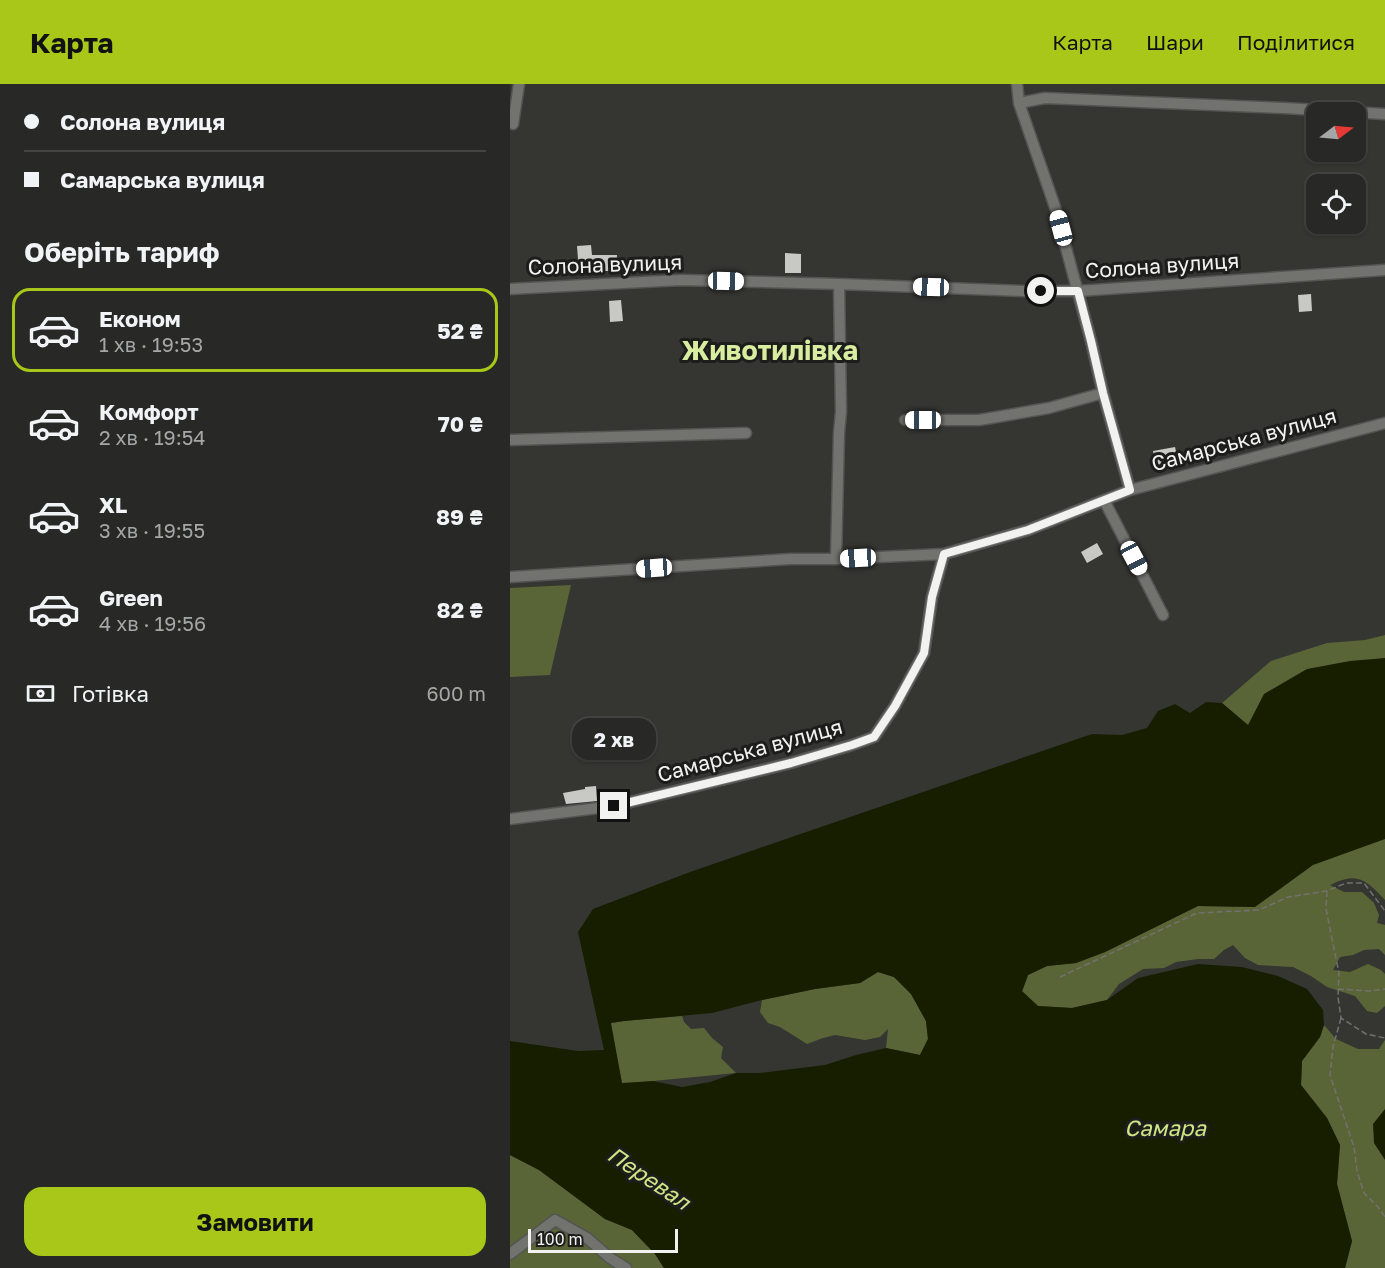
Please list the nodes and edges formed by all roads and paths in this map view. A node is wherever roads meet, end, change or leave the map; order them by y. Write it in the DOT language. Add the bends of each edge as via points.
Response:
graph roads {
  1 [pos="519,84"];
  2 [pos="1017,84"];
  3 [pos="1019,103"];
  4 [pos="1385,114"];
  5 [pos="513,124"];
  6 [pos="1385,270"];
  7 [pos="839,284"];
  8 [pos="510,289"];
  9 [pos="1078,291"];
  10 [pos="1103,393"];
  11 [pos="905,420"];
  12 [pos="1385,423"];
  13 [pos="746,433"];
  14 [pos="510,440"];
  15 [pos="1130,490"];
  16 [pos="1104,500"];
  17 [pos="944,554"];
  18 [pos="836,559"];
  19 [pos="510,577"];
  20 [pos="1163,615"];
  21 [pos="510,819"];
  22 [pos="1327,891"];
  23 [pos="1385,910"];
  24 [pos="1060,977"];
  25 [pos="1338,989"];
  26 [pos="1385,989"];
  27 [pos="1341,1018"];
  28 [pos="1385,1038"];
  29 [pos="1385,1217"];
  30 [pos="510,1254"];
  31 [pos="626,1268"];
  1 -- 5 [label="street"];
  2 -- 3 [label="street"];
  3 -- 4 [label="street" via="1045,98"];
  3 -- 9 [label="street" via="1055,207"];
  6 -- 9 [label="street, Солона вулиця"];
  7 -- 8 [label="street, Солона вулиця" via="681,280"];
  7 -- 9 [label="street, Солона вулиця"];
  7 -- 18 [label="street" via="841,412"];
  9 -- 10 [label="street"];
  10 -- 11 [label="street" via="1049,408 979,420"];
  10 -- 15 [label="street"];
  12 -- 15 [label="street, Самарська вулиця"];
  13 -- 14 [label="street"];
  15 -- 16 [label="street, Самарська вулиця"];
  16 -- 17 [label="street, Самарська вулиця" via="1028,530"];
  16 -- 20 [label="street"];
  17 -- 18 [label="street, Самарська вулиця"];
  17 -- 21 [label="street, Самарська вулиця" via="932,597 924,653 874,737 791,763 614,806"];
  18 -- 19 [label="street, Самарська вулиця"];
  22 -- 23 [label="path" via="1346,883 1364,883"];
  22 -- 24 [label="path" via="1288,897 1259,910 1197,913"];
  22 -- 25 [label="path" via="1326,909 1339,973"];
  25 -- 26 [label="path"];
  25 -- 27 [label="path"];
  27 -- 28 [label="path" via="1366,1034"];
  27 -- 29 [label="path" via="1330,1075 1364,1192"];
  30 -- 31 [label="street" via="555,1220 587,1238"];
}
